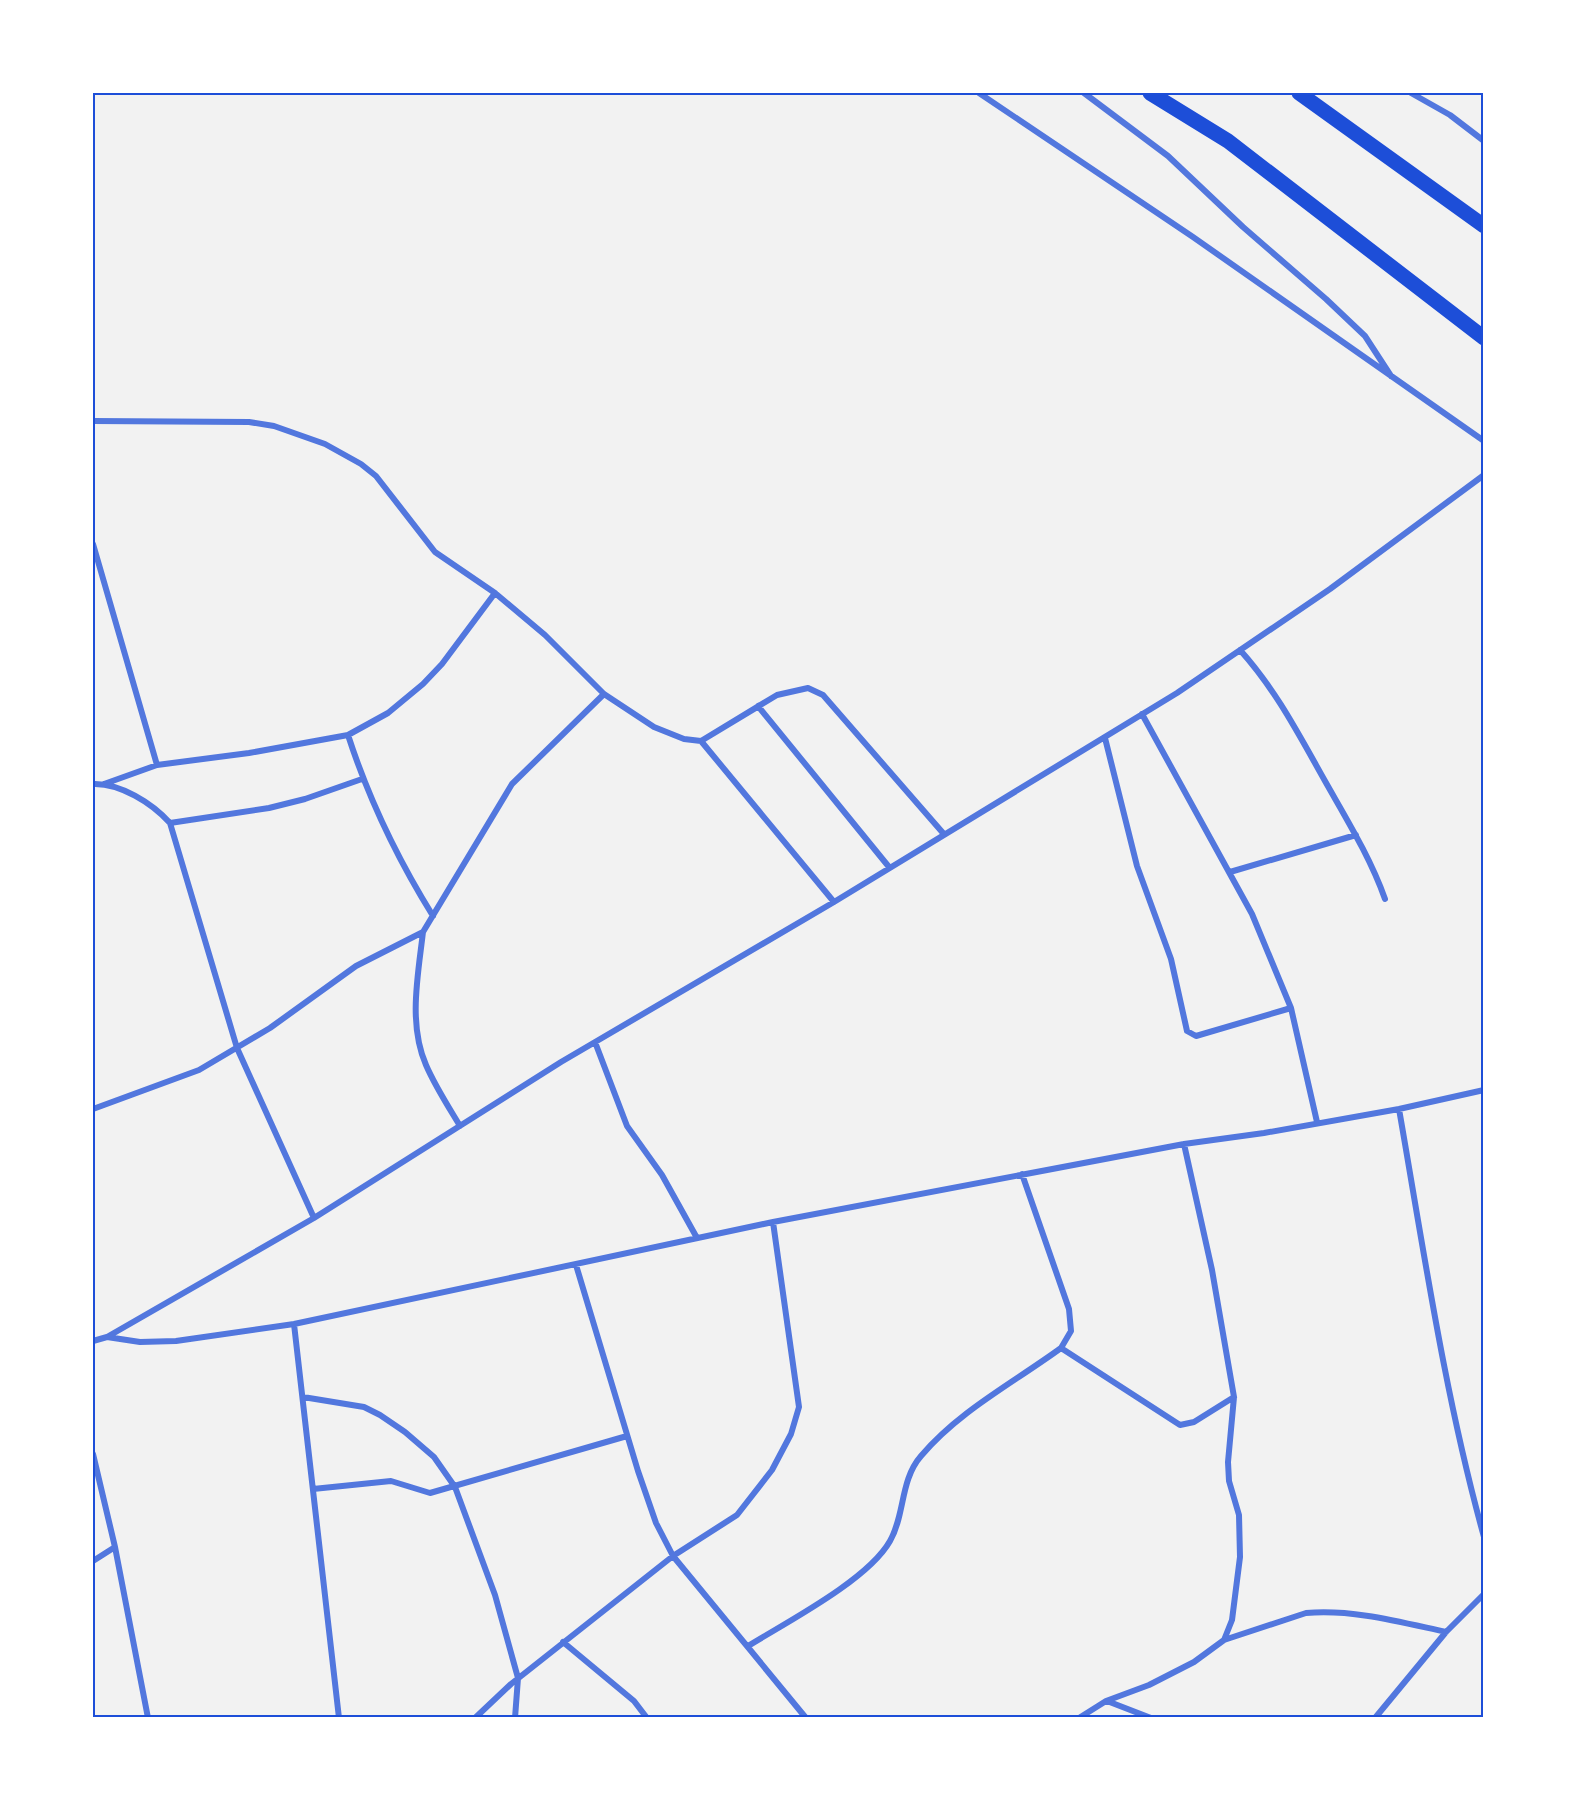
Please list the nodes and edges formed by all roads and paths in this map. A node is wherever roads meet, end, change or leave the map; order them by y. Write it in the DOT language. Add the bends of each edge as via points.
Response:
graph roads {
  1 [pos="979,93"];
  2 [pos="1084,93"];
  3 [pos="1150,93"];
  4 [pos="1299,93"];
  5 [pos="1411,93"];
  6 [pos="1484,141"];
  7 [pos="1484,226"];
  8 [pos="1484,338"];
  9 [pos="1393,379"];
  10 [pos="93,421"];
  11 [pos="1484,441"];
  12 [pos="1484,475"];
  13 [pos="93,544"];
  14 [pos="495,592"];
  15 [pos="1240,650"];
  16 [pos="604,694"];
  17 [pos="758,706"];
  18 [pos="1142,714"];
  19 [pos="348,735"];
  20 [pos="1105,738"];
  21 [pos="701,741"];
  22 [pos="157,765"];
  23 [pos="362,779"];
  24 [pos="93,784"];
  25 [pos="104,784"];
  26 [pos="170,823"];
  27 [pos="943,833"];
  28 [pos="1356,836"];
  29 [pos="889,867"];
  30 [pos="1230,872"];
  31 [pos="1385,900"];
  32 [pos="834,902"];
  33 [pos="433,916"];
  34 [pos="423,932"];
  35 [pos="1291,1008"];
  36 [pos="596,1042"];
  37 [pos="237,1048"];
  38 [pos="1484,1090"];
  39 [pos="93,1109"];
  40 [pos="1399,1109"];
  41 [pos="1317,1122"];
  42 [pos="460,1126"];
  43 [pos="1184,1144"];
  44 [pos="1022,1174"];
  45 [pos="314,1218"];
  46 [pos="773,1222"];
  47 [pos="697,1238"];
  48 [pos="576,1264"];
  49 [pos="294,1324"];
  50 [pos="106,1338"];
  51 [pos="93,1341"];
  52 [pos="1061,1348"];
  53 [pos="1233,1396"];
  54 [pos="303,1397"];
  55 [pos="627,1436"];
  56 [pos="93,1454"];
  57 [pos="455,1487"];
  58 [pos="313,1488"];
  59 [pos="1484,1537"];
  60 [pos="115,1547"];
  61 [pos="673,1556"];
  62 [pos="93,1561"];
  63 [pos="1484,1594"];
  64 [pos="1446,1632"];
  65 [pos="1224,1640"];
  66 [pos="563,1642"];
  67 [pos="748,1646"];
  68 [pos="518,1678"];
  69 [pos="1107,1701"];
  70 [pos="148,1718"];
  71 [pos="339,1718"];
  72 [pos="475,1718"];
  73 [pos="515,1718"];
  74 [pos="647,1718"];
  75 [pos="806,1718"];
  76 [pos="1079,1718"];
  77 [pos="1151,1718"];
  78 [pos="1375,1718"];
  1 -- 9 [label="street" via="1193,237"];
  2 -- 9 [label="street" via="1168,156 1326,299 1365,336"];
  3 -- 8 [label="highway" via="1228,141"];
  4 -- 7 [label="highway"];
  5 -- 6 [label="street" via="1450,115"];
  9 -- 11 [label="street"];
  10 -- 14 [label="street" via="249,422 274,426 325,444 348,454 376,476 435,552"];
  12 -- 15 [label="street"];
  13 -- 22 [label="street"];
  14 -- 16 [label="street"];
  14 -- 19 [label="street" via="423,684 388,713"];
  15 -- 18 [label="street"];
  15 -- 28 [label="street" via="1285,708"];
  16 -- 21 [label="street" via="654,727"];
  16 -- 33 [label="street" via="512,784"];
  17 -- 21 [label="street"];
  17 -- 27 [label="street" via="795,689 808,688 823,695"];
  17 -- 29 [label="street"];
  18 -- 20 [label="street"];
  18 -- 30 [label="street"];
  19 -- 22 [label="street"];
  19 -- 23 [label="street"];
  20 -- 27 [label="street"];
  20 -- 35 [label="street" via="1137,866 1171,959 1187,1031 1196,1035"];
  21 -- 32 [label="street"];
  22 -- 25 [label="street"];
  23 -- 26 [label="street" via="269,808"];
  23 -- 33 [label="street" via="398,858"];
  24 -- 25 [label="street"];
  25 -- 26 [label="street" via="148,804"];
  26 -- 37 [label="street"];
  27 -- 29 [label="street"];
  28 -- 30 [label="street"];
  28 -- 31 [label="street" via="1373,866"];
  29 -- 32 [label="street"];
  30 -- 35 [label="street"];
  32 -- 36 [label="street"];
  33 -- 34 [label="street"];
  34 -- 37 [label="street" via="356,966"];
  34 -- 42 [label="street" via="416,1003 421,1050"];
  35 -- 41 [label="street"];
  36 -- 42 [label="street"];
  36 -- 47 [label="street" via="627,1126 662,1175"];
  37 -- 39 [label="street" via="174,1081"];
  37 -- 45 [label="street"];
  38 -- 40 [label="street"];
  40 -- 41 [label="street"];
  40 -- 59 [label="street" via="1450,1399"];
  41 -- 43 [label="street"];
  42 -- 45 [label="street"];
  43 -- 44 [label="street"];
  43 -- 53 [label="street" via="1212,1270"];
  44 -- 46 [label="street"];
  44 -- 52 [label="street" via="1069,1310 1071,1331"];
  45 -- 50 [label="street"];
  46 -- 47 [label="street"];
  46 -- 61 [label="street" via="799,1407 796,1419 772,1470 751,1500 737,1515"];
  47 -- 48 [label="street"];
  48 -- 49 [label="street"];
  48 -- 55 [label="street"];
  49 -- 50 [label="street" via="176,1341"];
  49 -- 54 [label="street"];
  50 -- 51 [label="street"];
  52 -- 53 [label="street" via="1180,1425 1194,1422"];
  52 -- 67 [label="street" via="954,1422 919,1458 908,1477 890,1543 874,1561 852,1580"];
  53 -- 65 [label="street" via="1228,1462 1239,1515 1240,1557 1232,1620"];
  54 -- 57 [label="street" via="364,1407 380,1415 434,1457"];
  54 -- 58 [label="street"];
  55 -- 57 [label="street"];
  55 -- 61 [label="street" via="656,1523"];
  56 -- 60 [label="street"];
  57 -- 58 [label="street" via="430,1493 391,1481"];
  57 -- 68 [label="street" via="495,1595"];
  58 -- 71 [label="street"];
  60 -- 62 [label="street"];
  60 -- 70 [label="street"];
  61 -- 66 [label="street"];
  61 -- 67 [label="street"];
  63 -- 64 [label="street"];
  64 -- 65 [label="street" via="1388,1620 1306,1612"];
  64 -- 78 [label="street"];
  65 -- 69 [label="street" via="1194,1662"];
  66 -- 68 [label="street"];
  66 -- 74 [label="street" via="634,1701"];
  67 -- 75 [label="street"];
  68 -- 72 [label="street"];
  68 -- 73 [label="street"];
  69 -- 76 [label="street"];
  69 -- 77 [label="street"];
}
